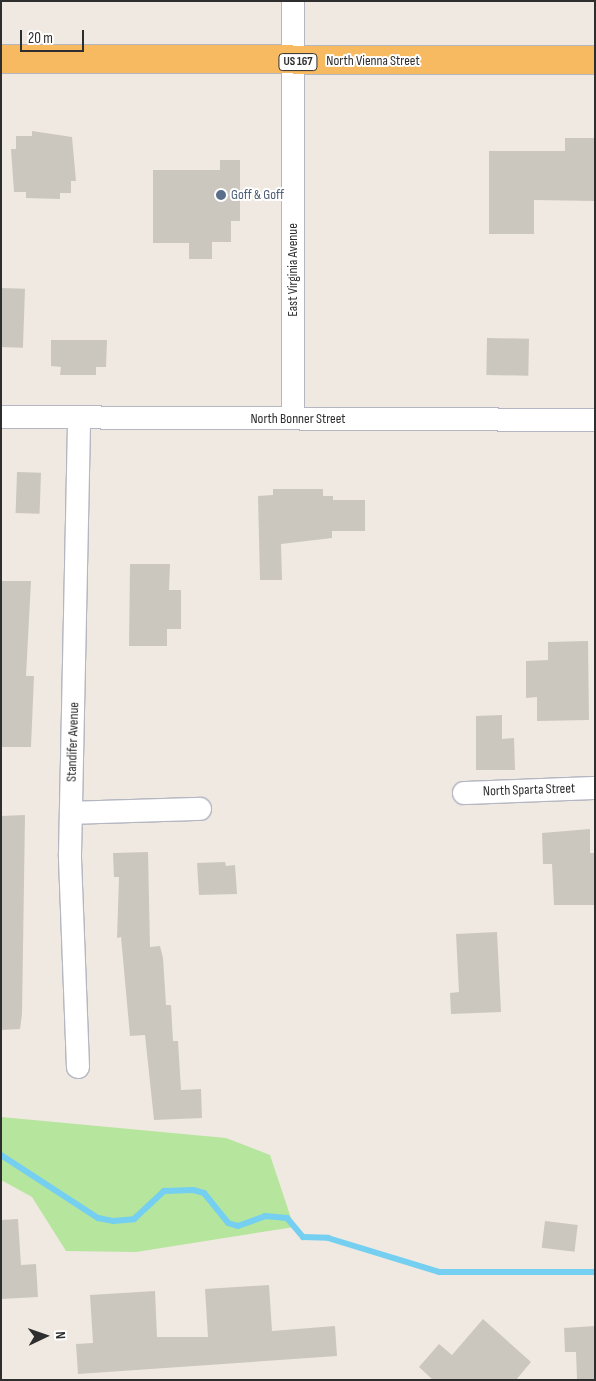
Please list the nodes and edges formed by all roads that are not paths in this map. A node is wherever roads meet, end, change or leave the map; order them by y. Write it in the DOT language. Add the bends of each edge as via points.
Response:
graph roads {
  1 [pos="293,1"];
  2 [pos="1,59"];
  3 [pos="595,60"];
  4 [pos="293,62"];
  5 [pos="1,417"];
  6 [pos="80,418"];
  7 [pos="293,418"];
  8 [pos="595,420"];
  9 [pos="595,788"];
  10 [pos="464,793"];
  11 [pos="200,809"];
  12 [pos="71,814"];
  13 [pos="78,1067"];
  1 -- 4 [label="street, East Virginia Avenue"];
  2 -- 4 [label="highway, North Vienna Street / US 167"];
  3 -- 4 [label="highway, North Vienna Street / US 167"];
  4 -- 7 [label="street, East Virginia Avenue"];
  5 -- 6 [label="street, North Bonner Street"];
  6 -- 7 [label="street, North Bonner Street"];
  6 -- 12 [label="street, Standifer Avenue"];
  7 -- 8 [label="street, North Bonner Street"];
  9 -- 10 [label="street, North Sparta Street"];
  11 -- 12 [label="street"];
  12 -- 13 [label="street, Standifer Avenue"];
}
